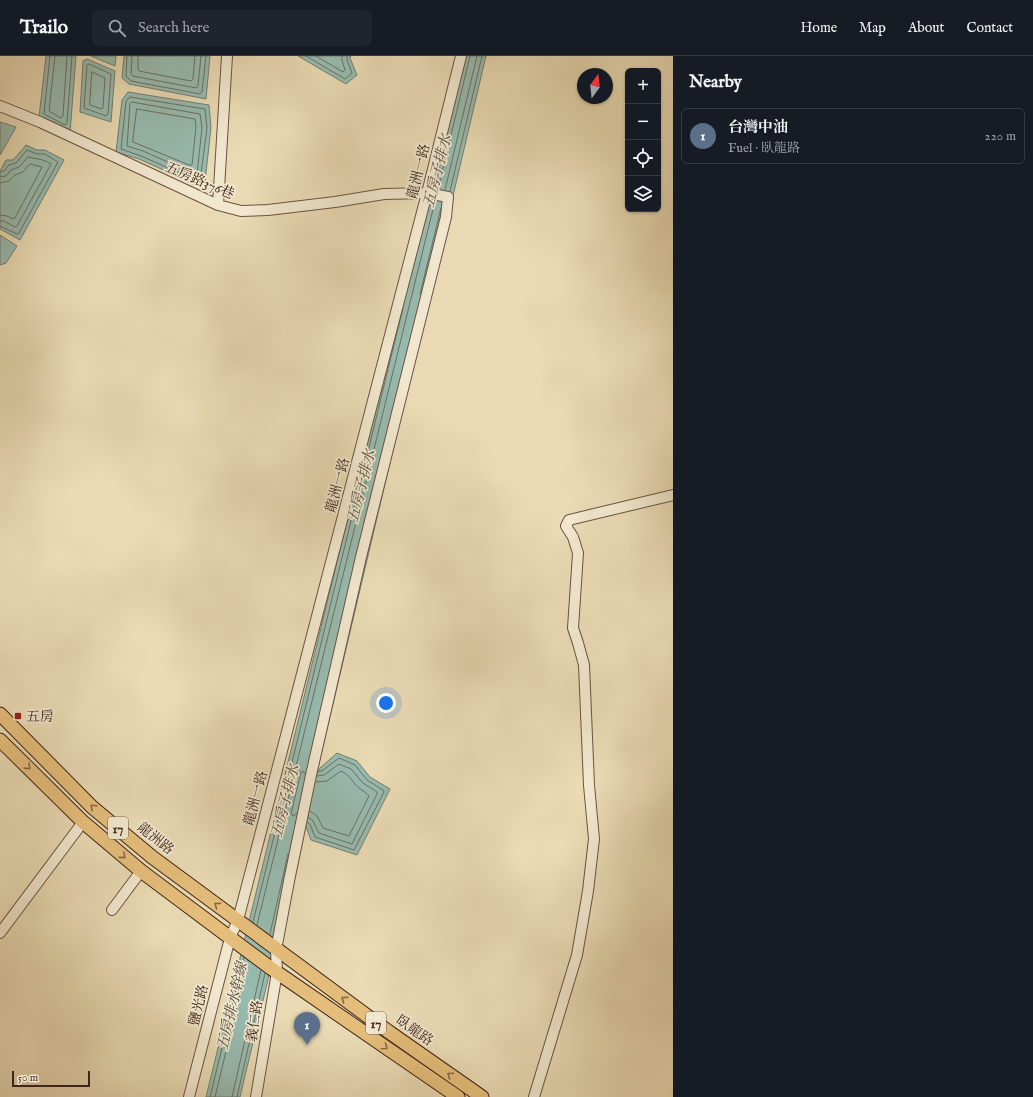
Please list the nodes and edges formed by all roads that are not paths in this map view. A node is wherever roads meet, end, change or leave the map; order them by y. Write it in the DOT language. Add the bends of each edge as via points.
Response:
graph roads {
  1 [pos="227,56"];
  2 [pos="460,56"];
  3 [pos="0,106"];
  4 [pos="432,194"];
  5 [pos="448,197"];
  6 [pos="218,205"];
  7 [pos="673,496"];
  8 [pos="0,714"];
  9 [pos="0,740"];
  10 [pos="84,822"];
  11 [pos="141,871"];
  12 [pos="112,910"];
  13 [pos="243,924"];
  14 [pos="0,933"];
  15 [pos="230,938"];
  16 [pos="274,948"];
  17 [pos="274,971"];
  18 [pos="189,1097"];
  19 [pos="256,1097"];
  20 [pos="458,1097"];
  21 [pos="482,1097"];
  22 [pos="534,1097"];
  1 -- 6 [label="street"];
  2 -- 4 [label="street, 龍洲一路"];
  3 -- 6 [label="street, 五房路376巷"];
  4 -- 5 [label="street, 五房路376巷"];
  4 -- 6 [label="street, 五房路376巷" via="384,194 241,211"];
  4 -- 13 [label="street, 龍洲一路"];
  5 -- 16 [label="street, 義仁路" via="446,217 361,558"];
  7 -- 22 [label="street" via="569,520 566,526 578,553 573,628 584,665 594,839 577,955"];
  13 -- 8 [label="main road, 龍洲路 / 17, one-way" via="152,857 92,807"];
  9 -- 10 [label="main road, 17, one-way"];
  10 -- 11 [label="main road, 17, one-way"];
  10 -- 14 [label="street"];
  11 -- 12 [label="street"];
  11 -- 15 [label="main road, 17"];
  13 -- 15 [label="street, 鹽光路"];
  13 -- 16 [label="main road, 17"];
  15 -- 17 [label="main road, 17"];
  15 -- 18 [label="street, 鹽光路"];
  16 -- 17 [label="street, 義仁路"];
  21 -- 16 [label="main road, 臥龍路 / 17, one-way"];
  17 -- 19 [label="street, 義仁路"];
  17 -- 20 [label="main road, 17, one-way"];
}
